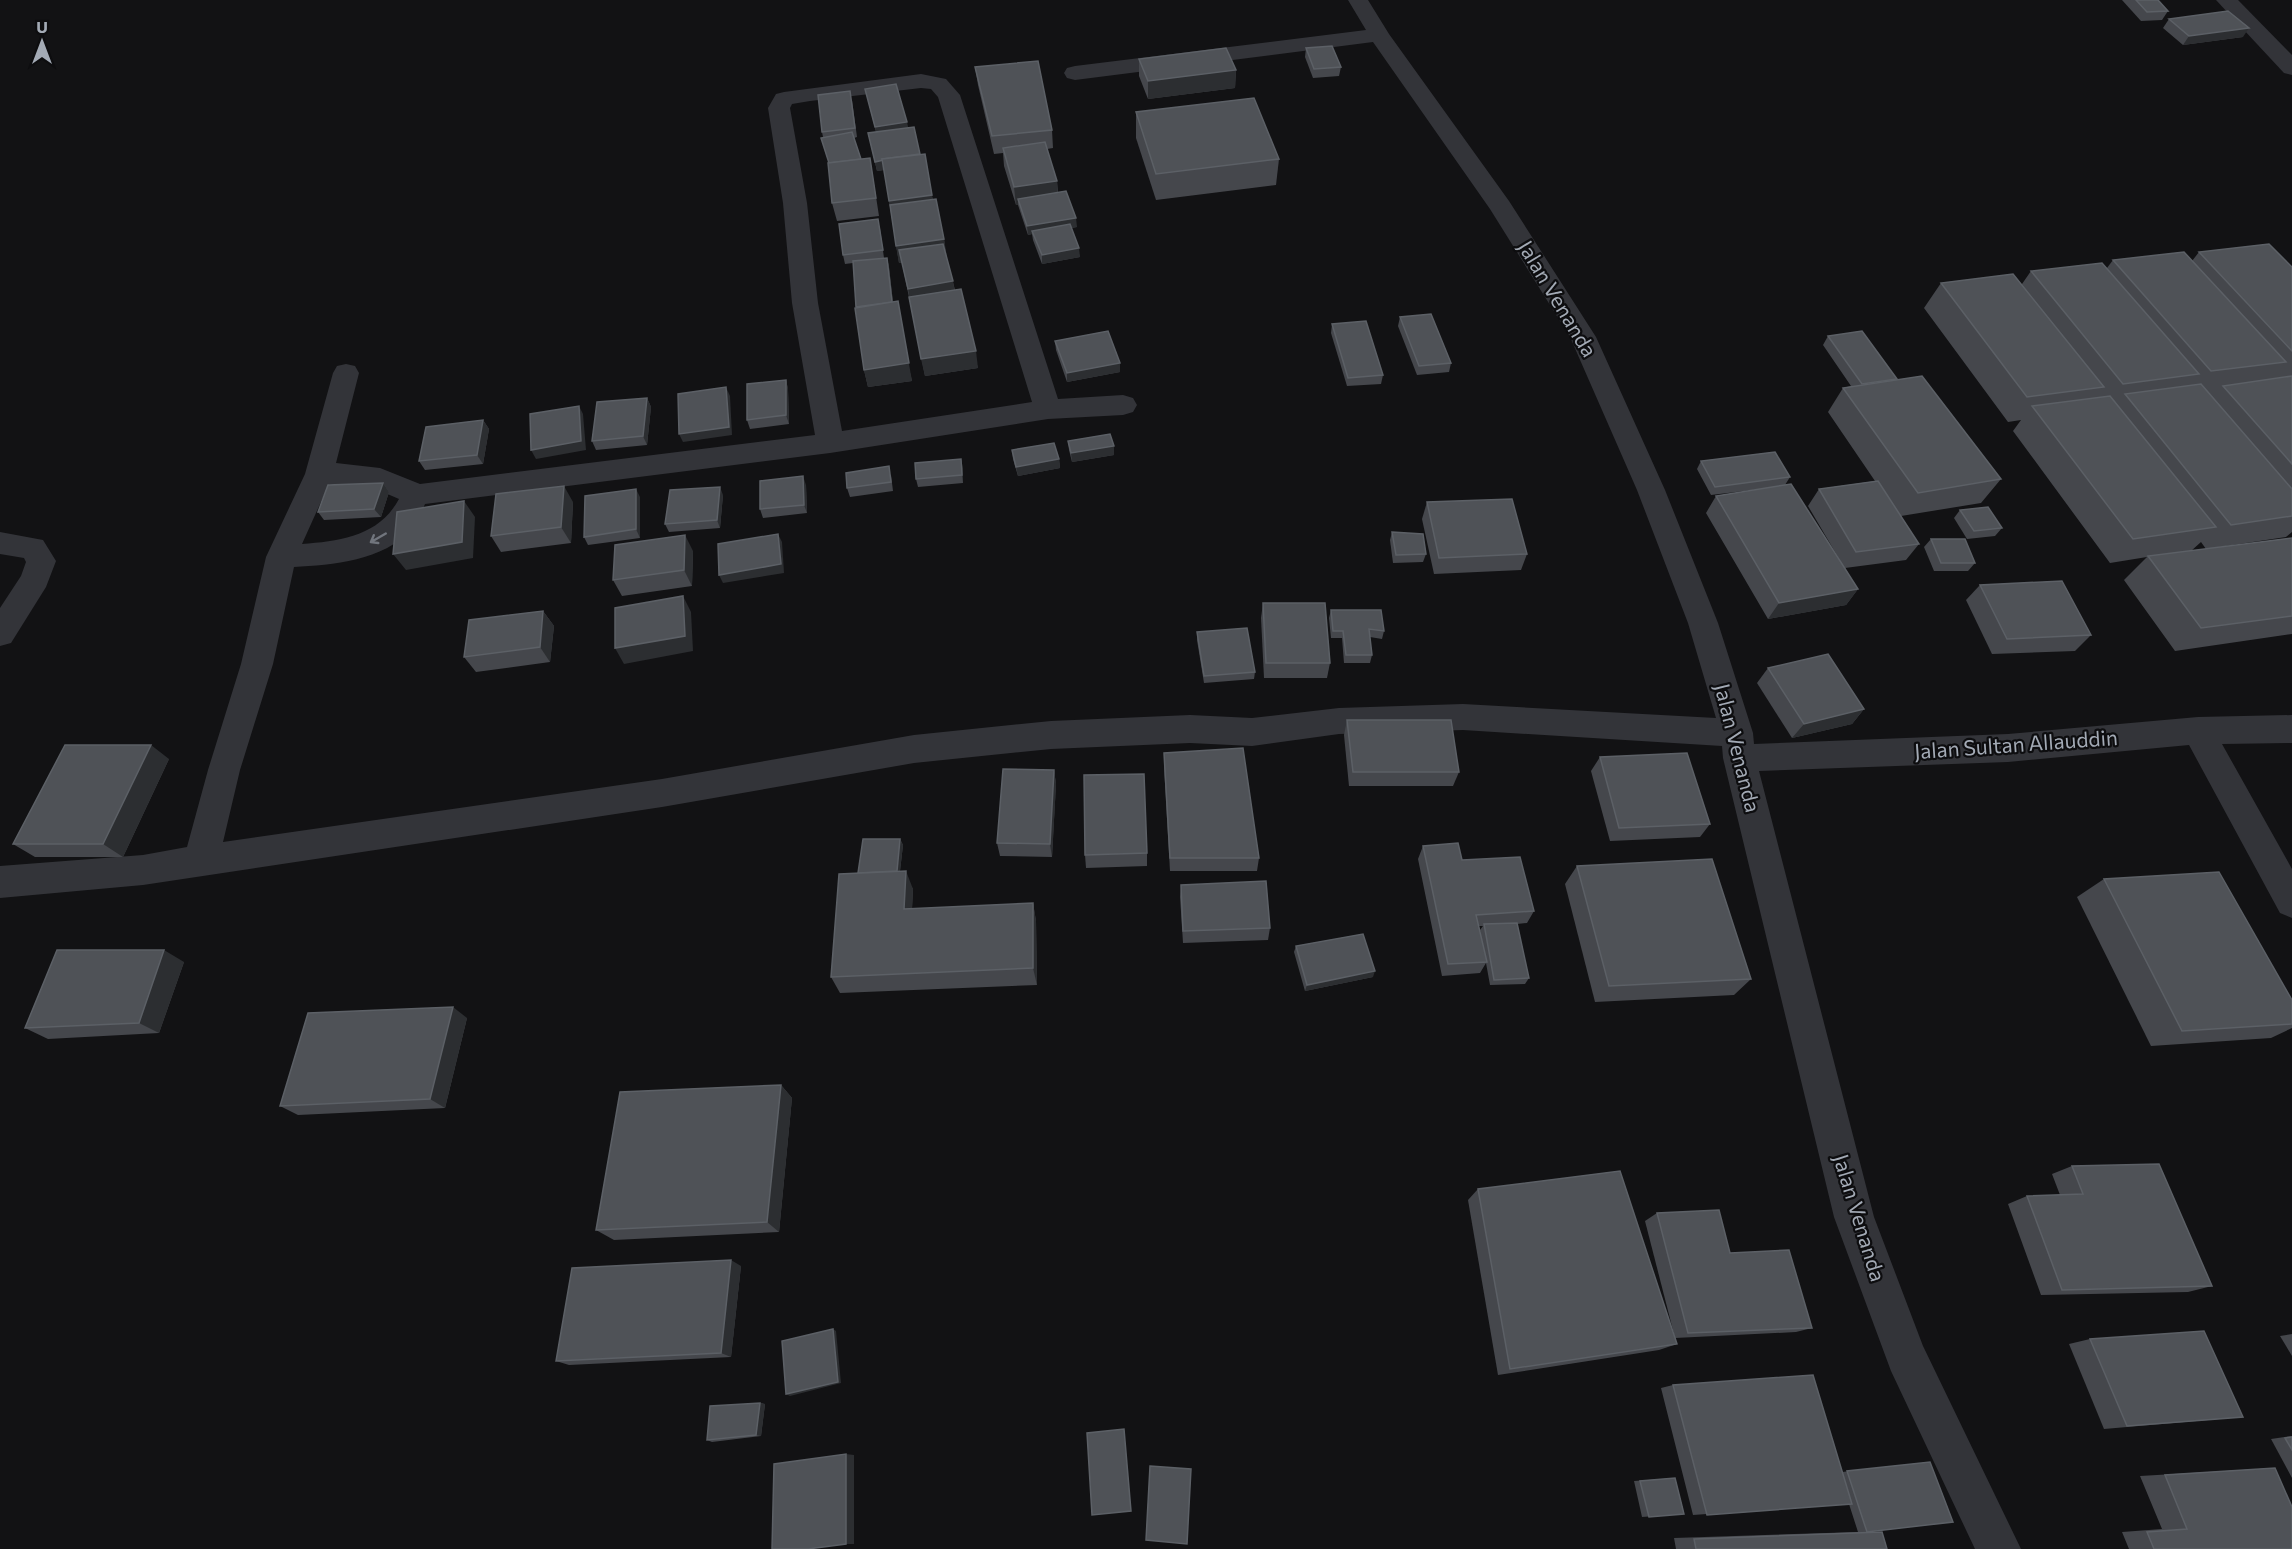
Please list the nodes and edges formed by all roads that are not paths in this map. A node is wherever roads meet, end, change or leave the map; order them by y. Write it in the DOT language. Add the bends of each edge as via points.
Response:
graph roads {
  1 [pos="1358,0"];
  2 [pos="2226,0"];
  3 [pos="1379,35"];
  4 [pos="2292,68"];
  5 [pos="1075,73"];
  6 [pos="346,373"];
  7 [pos="1123,405"];
  8 [pos="1048,409"];
  9 [pos="830,443"];
  10 [pos="319,474"];
  11 [pos="416,495"];
  12 [pos="0,543"];
  13 [pos="281,557"];
  14 [pos="0,634"];
  15 [pos="2292,729"];
  16 [pos="2199,731"];
  17 [pos="1738,745"];
  18 [pos="201,860"];
  19 [pos="0,882"];
  20 [pos="2292,902"];
  21 [pos="1998,1549"];
  1 -- 3 [label="street, Jalan Venanda"];
  2 -- 4 [label="street"];
  3 -- 5 [label="street"];
  3 -- 17 [label="street, Jalan Venanda" via="1500,206 1583,337 1651,490 1694,600"];
  6 -- 10 [label="street"];
  7 -- 8 [label="street"];
  8 -- 9 [label="street"];
  8 -- 9 [label="street" via="949,95 938,84 921,81 810,94 784,99 779,108 795,203 805,303"];
  9 -- 11 [label="street"];
  10 -- 11 [label="street" via="366,473 397,483"];
  10 -- 13 [label="street"];
  11 -- 13 [label="street, one-way" via="399,522 377,541 330,553"];
  12 -- 14 [label="street" via="33,548 41,561 35,579"];
  13 -- 18 [label="street" via="257,664"];
  15 -- 16 [label="street, Jalan Sultan Allauddin"];
  16 -- 17 [label="street, Jalan Sultan Allauddin" via="2008,748"];
  16 -- 20 [label="street"];
  17 -- 18 [label="street, Jalan Sultan Allauddin" via="1463,717 1339,722 1252,732 1190,729 1051,735 914,749 662,793"];
  17 -- 21 [label="street, Jalan Venanda" via="1854,1217 1906,1356"];
  18 -- 19 [label="street, Jalan Sultan Allauddin" via="143,870"];
}
